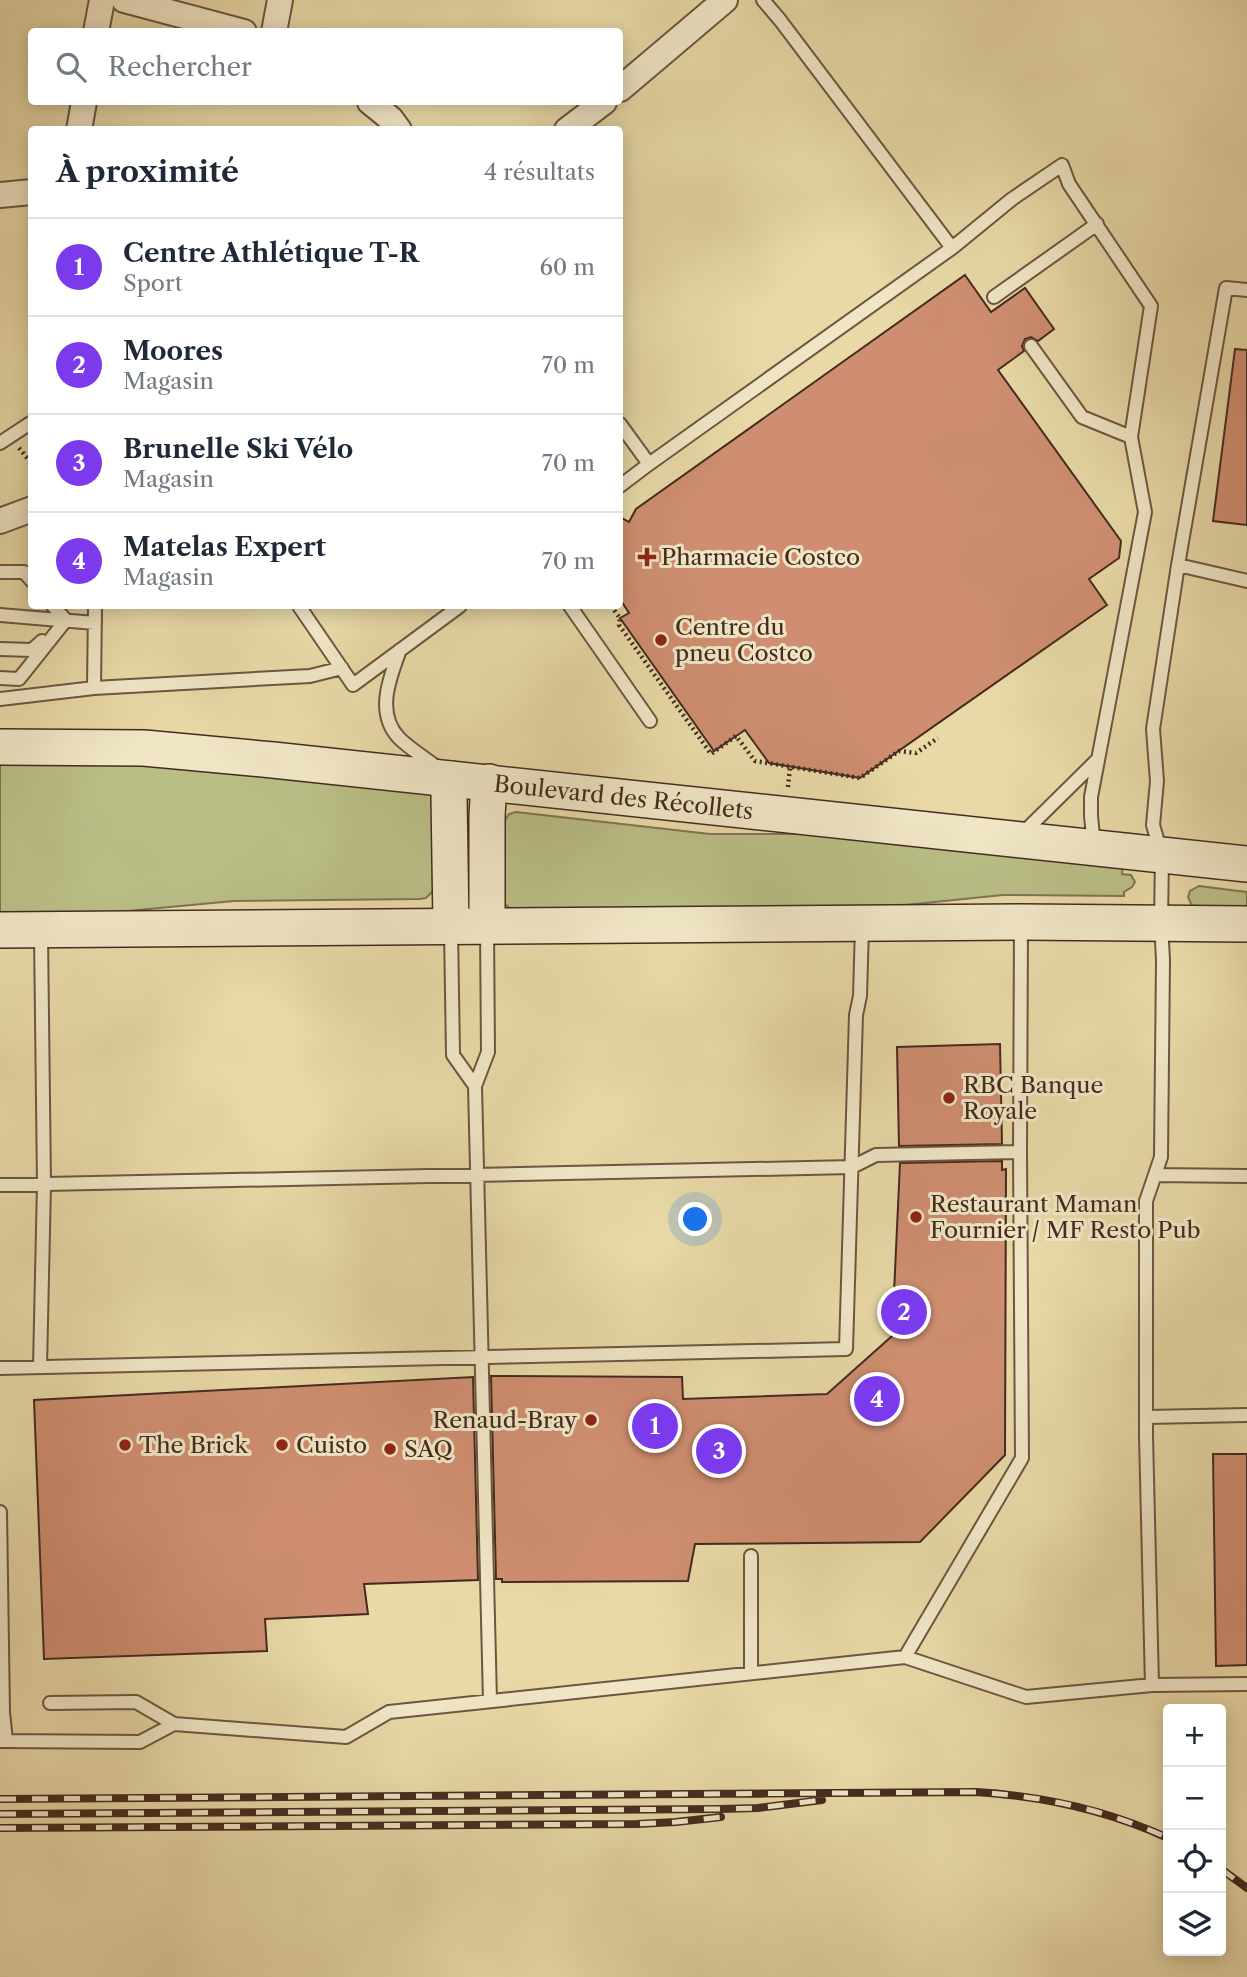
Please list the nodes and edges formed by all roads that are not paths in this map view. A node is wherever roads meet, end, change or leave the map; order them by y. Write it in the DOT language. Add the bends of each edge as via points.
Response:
graph roads {
  1 [pos="102,0"];
  2 [pos="124,0"];
  3 [pos="280,0"];
  4 [pos="725,0"];
  5 [pos="763,0"];
  6 [pos="97,28"];
  7 [pos="229,28"];
  8 [pos="275,28"];
  9 [pos="623,86"];
  10 [pos="83,105"];
  11 [pos="374,105"];
  12 [pos="600,105"];
  13 [pos="80,126"];
  14 [pos="396,126"];
  15 [pos="572,126"];
  16 [pos="28,192"];
  17 [pos="0,195"];
  18 [pos="1097,224"];
  19 [pos="952,248"];
  20 [pos="1247,290"];
  21 [pos="994,297"];
  22 [pos="1031,346"];
  23 [pos="28,425"];
  24 [pos="623,428"];
  25 [pos="1131,437"];
  26 [pos="0,443"];
  27 [pos="649,464"];
  28 [pos="623,484"];
  29 [pos="28,510"];
  30 [pos="0,521"];
  31 [pos="1178,565"];
  32 [pos="0,572"];
  33 [pos="28,576"];
  34 [pos="1247,581"];
  35 [pos="56,609"];
  36 [pos="95,609"];
  37 [pos="301,609"];
  38 [pos="456,609"];
  39 [pos="572,609"];
  40 [pos="0,615"];
  41 [pos="66,620"];
  42 [pos="95,623"];
  43 [pos="0,649"];
  44 [pos="401,650"];
  45 [pos="342,668"];
  46 [pos="0,678"];
  47 [pos="94,688"];
  48 [pos="0,699"];
  49 [pos="650,721"];
  50 [pos="0,747"];
  51 [pos="1098,759"];
  52 [pos="451,779"];
  53 [pos="489,782"];
  54 [pos="1017,839"];
  55 [pos="1094,848"];
  56 [pos="1162,856"];
  57 [pos="1247,864"];
  58 [pos="862,922"];
  59 [pos="1021,922"];
  60 [pos="1161,923"];
  61 [pos="1247,924"];
  62 [pos="451,925"];
  63 [pos="487,925"];
  64 [pos="0,930"];
  65 [pos="41,930"];
  66 [pos="475,1086"];
  67 [pos="1020,1152"];
  68 [pos="852,1167"];
  69 [pos="476,1174"];
  70 [pos="1155,1175"];
  71 [pos="1247,1176"];
  72 [pos="44,1184"];
  73 [pos="0,1185"];
  74 [pos="480,1357"];
  75 [pos="40,1367"];
  76 [pos="0,1368"];
  77 [pos="1247,1415"];
  78 [pos="1146,1417"];
  79 [pos="0,1512"];
  80 [pos="751,1556"];
  81 [pos="905,1657"];
  82 [pos="751,1673"];
  83 [pos="1247,1684"];
  84 [pos="1152,1685"];
  85 [pos="490,1701"];
  86 [pos="50,1703"];
  87 [pos="174,1724"];
  88 [pos="3,1741"];
  1 -- 6 [label="street"];
  2 -- 7 [label="street"];
  3 -- 8 [label="street"];
  4 -- 9 [label="street"];
  5 -- 19 [label="lane"];
  10 -- 13 [label="street"];
  11 -- 14 [label="street"];
  12 -- 15 [label="street"];
  16 -- 17 [label="street"];
  18 -- 19 [label="lane" via="1069,184 1062,165"];
  18 -- 21 [label="lane"];
  18 -- 25 [label="lane" via="1151,306"];
  19 -- 27 [label="lane"];
  20 -- 31 [label="lane" via="1226,288"];
  22 -- 25 [label="lane" via="1082,417"];
  23 -- 26 [label="lane"];
  24 -- 27 [label="lane"];
  25 -- 51 [label="lane" via="1145,512"];
  27 -- 28 [label="lane"];
  29 -- 30 [label="street"];
  31 -- 34 [label="lane"];
  31 -- 56 [label="lane" via="1153,729 1157,780 1153,825"];
  32 -- 33 [label="lane" via="24,572"];
  35 -- 41 [label="lane"];
  36 -- 42 [label="lane"];
  37 -- 45 [label="lane"];
  38 -- 44 [label="lane"];
  39 -- 49 [label="lane"];
  40 -- 41 [label="lane"];
  41 -- 42 [label="lane"];
  41 -- 43 [label="lane" via="32,650"];
  41 -- 46 [label="lane" via="19,679"];
  42 -- 47 [label="lane"];
  44 -- 45 [label="lane" via="353,685"];
  44 -- 52 [label="lane" via="387,693 390,723 399,738"];
  45 -- 47 [label="lane" via="310,676"];
  47 -- 48 [label="lane"];
  50 -- 52 [label="main road, Boulevard des Récollets" via="155,749"];
  51 -- 54 [label="lane"];
  51 -- 55 [label="lane" via="1090,806"];
  52 -- 53 [label="main road, Boulevard des Récollets"];
  52 -- 62 [label="main road"];
  53 -- 54 [label="main road, Boulevard des Récollets"];
  53 -- 63 [label="main road"];
  54 -- 55 [label="main road, Boulevard des Récollets"];
  55 -- 56 [label="main road, Boulevard des Récollets"];
  56 -- 57 [label="main road, Boulevard des Récollets"];
  56 -- 60 [label="lane"];
  58 -- 59 [label="main road"];
  58 -- 63 [label="main road"];
  58 -- 68 [label="lane"];
  59 -- 60 [label="main road"];
  59 -- 67 [label="lane"];
  60 -- 61 [label="main road"];
  60 -- 70 [label="lane" via="1161,1157"];
  62 -- 63 [label="main road"];
  62 -- 65 [label="main road"];
  62 -- 66 [label="lane" via="453,1055"];
  63 -- 66 [label="lane" via="488,1052"];
  64 -- 65 [label="main road"];
  65 -- 72 [label="lane"];
  66 -- 69 [label="lane"];
  67 -- 68 [label="lane" via="876,1154"];
  67 -- 81 [label="lane" via="1022,1458"];
  68 -- 69 [label="lane"];
  68 -- 74 [label="lane" via="846,1349"];
  69 -- 72 [label="lane"];
  69 -- 74 [label="lane"];
  70 -- 71 [label="lane"];
  70 -- 78 [label="lane" via="1146,1201"];
  72 -- 73 [label="lane"];
  72 -- 75 [label="lane"];
  74 -- 75 [label="lane"];
  74 -- 85 [label="lane"];
  75 -- 76 [label="lane"];
  77 -- 78 [label="lane"];
  78 -- 84 [label="lane"];
  79 -- 88 [label="lane"];
  80 -- 82 [label="lane"];
  81 -- 82 [label="lane"];
  81 -- 84 [label="lane" via="1026,1698"];
  82 -- 85 [label="lane"];
  83 -- 84 [label="lane"];
  85 -- 87 [label="lane" via="389,1712 346,1737"];
  86 -- 87 [label="lane" via="136,1702"];
  87 -- 88 [label="lane" via="140,1742"];
}
